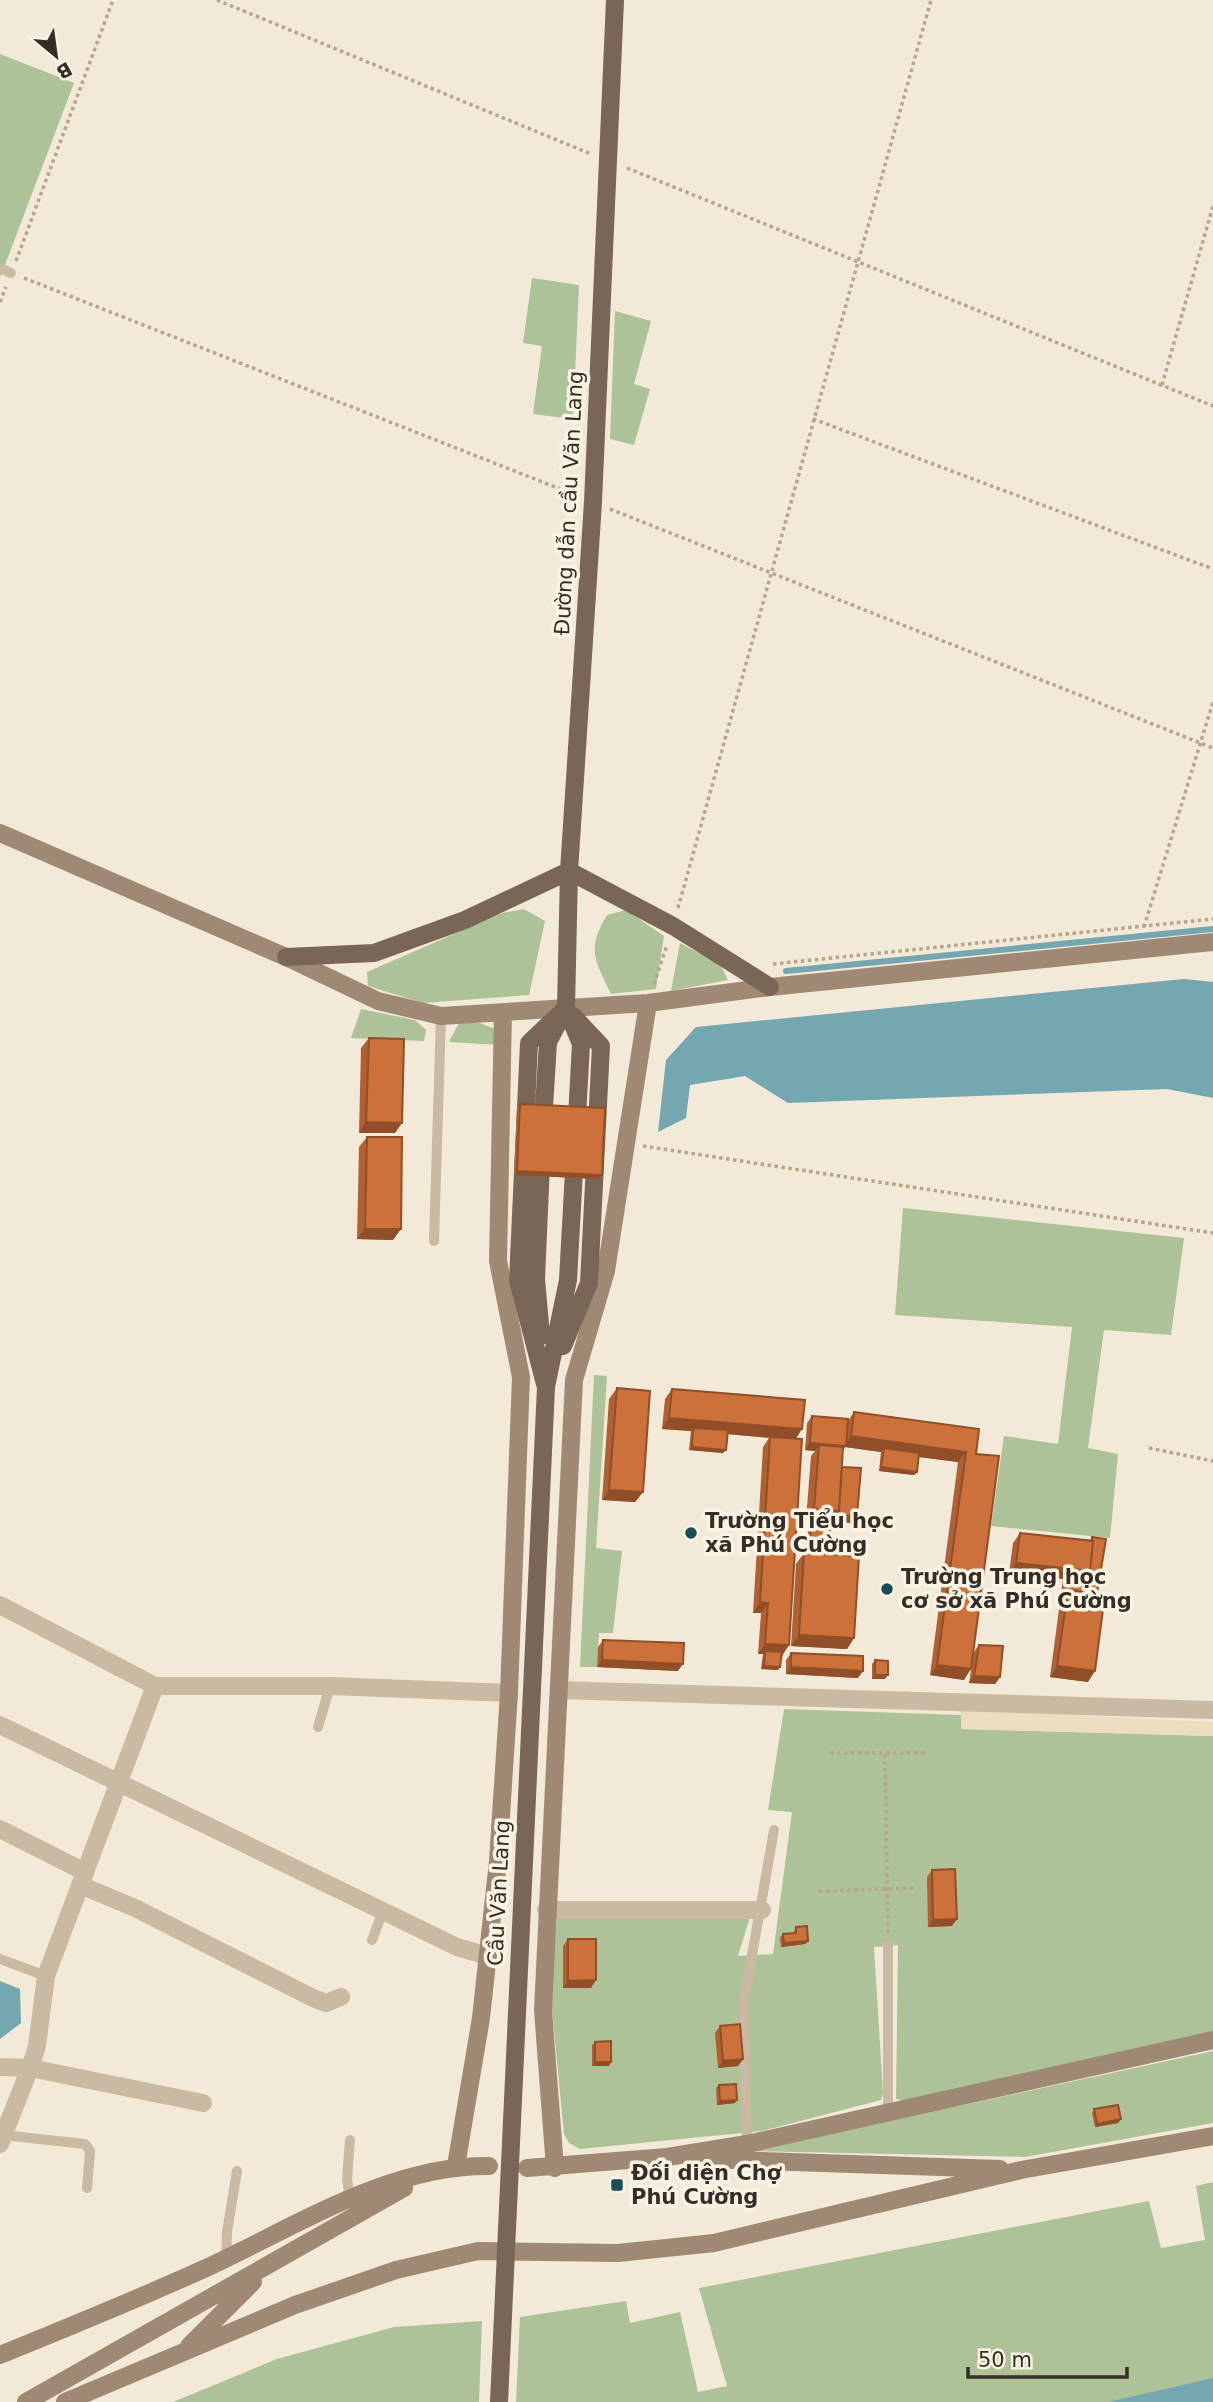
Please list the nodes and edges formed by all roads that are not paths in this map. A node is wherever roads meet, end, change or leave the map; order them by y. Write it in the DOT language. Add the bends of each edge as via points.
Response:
graph roads {
  1 [pos="615,0"];
  2 [pos="0,268"];
  3 [pos="11,273"];
  4 [pos="0,833"];
  5 [pos="569,870"];
  6 [pos="1213,942"];
  7 [pos="286,957"];
  8 [pos="770,987"];
  9 [pos="648,1003"];
  10 [pos="566,1008"];
  11 [pos="503,1012"];
  12 [pos="441,1016"];
  13 [pos="434,1241"];
  14 [pos="546,1387"];
  15 [pos="0,1605"];
  16 [pos="155,1686"];
  17 [pos="330,1686"];
  18 [pos="559,1690"];
  19 [pos="509,1693"];
  20 [pos="1213,1710"];
  21 [pos="0,1725"];
  22 [pos="318,1727"];
  23 [pos="119,1783"];
  24 [pos="0,1829"];
  25 [pos="774,1830"];
  26 [pos="83,1878"];
  27 [pos="546,1910"];
  28 [pos="762,1910"];
  29 [pos="383,1911"];
  30 [pos="372,1940"];
  31 [pos="888,1946"];
  32 [pos="488,1956"];
  33 [pos="0,1959"];
  34 [pos="46,1976"];
  35 [pos="341,1997"];
  36 [pos="1213,2040"];
  37 [pos="0,2067"];
  38 [pos="30,2068"];
  39 [pos="203,2102"];
  40 [pos="888,2113"];
  41 [pos="1213,2136"];
  42 [pos="1,2138"];
  43 [pos="349,2140"];
  44 [pos="747,2144"];
  45 [pos="667,2157"];
  46 [pos="456,2166"];
  47 [pos="489,2166"];
  48 [pos="527,2168"];
  49 [pos="555,2168"];
  50 [pos="1021,2170"];
  51 [pos="237,2171"];
  52 [pos="431,2173"];
  53 [pos="87,2188"];
  54 [pos="350,2200"];
  55 [pos="226,2259"];
  56 [pos="270,2265"];
  57 [pos="181,2354"];
  58 [pos="0,2355"];
  59 [pos="26,2402"];
  60 [pos="65,2402"];
  61 [pos="499,2402"];
  1 -- 5 [label="main road, Đường dẫn cầu Văn Lang" via="593,502"];
  2 -- 3 [label="lane"];
  4 -- 7 [label="main road"];
  5 -- 7 [label="main road" via="465,920 374,953"];
  5 -- 8 [label="main road" via="673,926"];
  5 -- 10 [label="main road, Đường dẫn cầu Văn Lang"];
  6 -- 8 [label="main road"];
  7 -- 12 [label="main road" via="378,1001"];
  8 -- 9 [label="main road"];
  9 -- 10 [label="main road"];
  9 -- 18 [label="main road" via="606,1271 574,1380"];
  10 -- 11 [label="main road"];
  10 -- 14 [label="main road" via="580,1044 568,1280"];
  10 -- 14 [label="main road" via="548,1042 542,1141 536,1279"];
  11 -- 12 [label="main road"];
  11 -- 19 [label="main road" via="498,1261 521,1377"];
  12 -- 13 [label="lane"];
  14 -- 61 [label="main road, Cầu Văn Lang, bridge"];
  15 -- 16 [label="street"];
  16 -- 17 [label="street"];
  16 -- 23 [label="street"];
  17 -- 19 [label="street"];
  17 -- 22 [label="lane"];
  18 -- 20 [label="street"];
  18 -- 27 [label="main road"];
  19 -- 32 [label="main road"];
  21 -- 23 [label="street"];
  23 -- 26 [label="street"];
  23 -- 29 [label="street"];
  24 -- 26 [label="street"];
  25 -- 28 [label="lane"];
  26 -- 34 [label="street"];
  26 -- 35 [label="street" via="313,1998 326,2003"];
  27 -- 28 [label="street"];
  27 -- 49 [label="main road" via="543,2010"];
  28 -- 44 [label="lane" via="744,2000"];
  29 -- 30 [label="lane"];
  29 -- 32 [label="street" via="457,1947"];
  31 -- 40 [label="lane"];
  32 -- 46 [label="main road"];
  33 -- 34 [label="lane"];
  34 -- 38 [label="street"];
  36 -- 40 [label="main road"];
  37 -- 38 [label="street"];
  38 -- 39 [label="street"];
  38 -- 42 [label="street"];
  40 -- 44 [label="main road"];
  41 -- 50 [label="main road"];
  42 -- 53 [label="lane" via="85,2144 90,2151"];
  43 -- 54 [label="lane"];
  44 -- 45 [label="main road"];
  45 -- 49 [label="main road"];
  45 -- 50 [label="main road"];
  46 -- 47 [label="main road"];
  46 -- 52 [label="main road"];
  48 -- 49 [label="main road"];
  50 -- 57 [label="main road" via="714,2243 618,2253 478,2250 383,2274 295,2305"];
  51 -- 55 [label="lane"];
  52 -- 54 [label="main road"];
  52 -- 56 [label="main road"];
  54 -- 55 [label="main road"];
  55 -- 58 [label="main road"];
  56 -- 57 [label="main road"];
  56 -- 59 [label="main road"];
  57 -- 60 [label="main road"];
}
